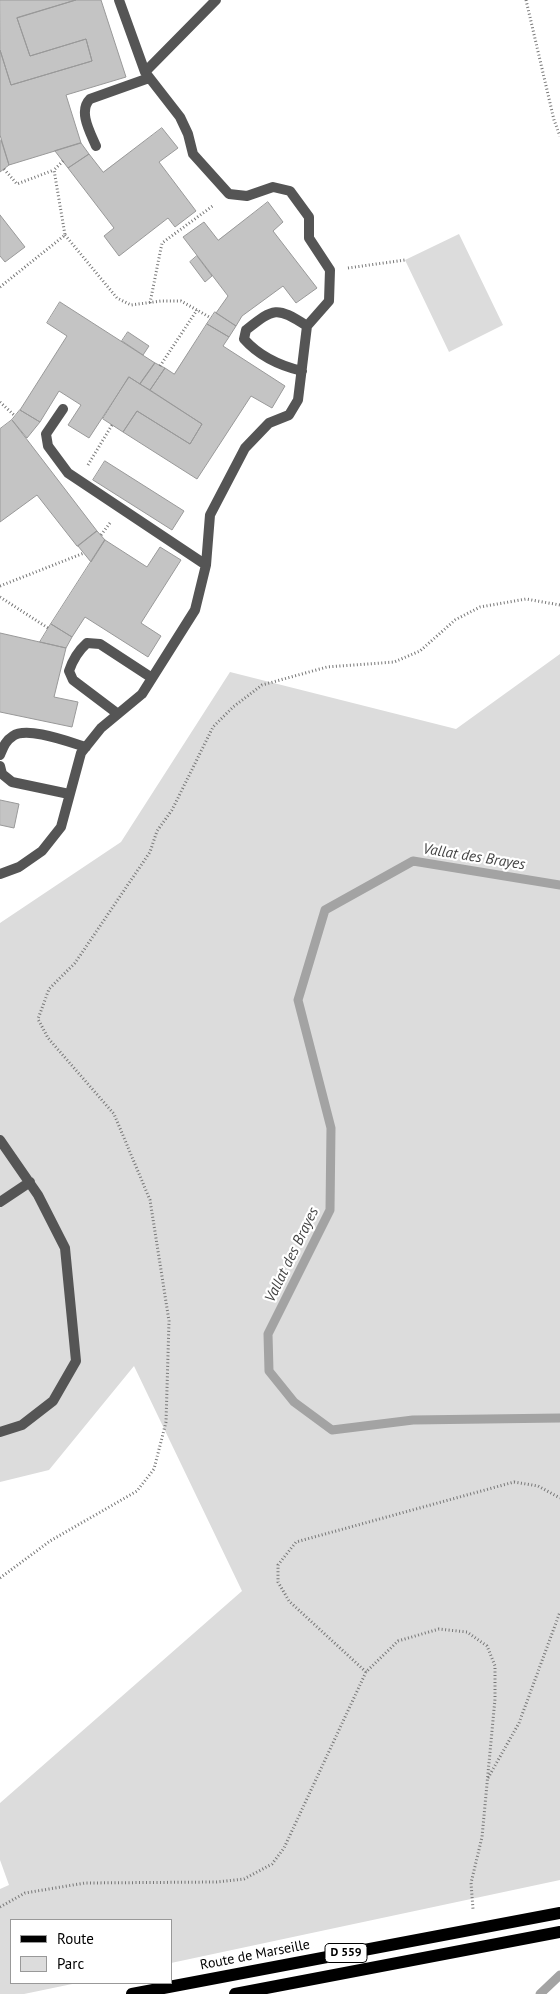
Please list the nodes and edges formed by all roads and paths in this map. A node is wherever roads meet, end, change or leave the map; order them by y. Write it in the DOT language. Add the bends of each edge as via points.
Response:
graph roads {
  1 [pos="119,0"];
  2 [pos="216,0"];
  3 [pos="526,0"];
  4 [pos="147,75"];
  5 [pos="560,136"];
  6 [pos="96,146"];
  7 [pos="63,161"];
  8 [pos="4,169"];
  9 [pos="54,170"];
  10 [pos="229,194"];
  11 [pos="65,235"];
  12 [pos="405,260"];
  13 [pos="330,270"];
  14 [pos="0,287"];
  15 [pos="150,303"];
  16 [pos="197,310"];
  17 [pos="211,318"];
  18 [pos="307,326"];
  19 [pos="160,366"];
  20 [pos="302,371"];
  21 [pos="0,402"];
  22 [pos="63,409"];
  23 [pos="15,416"];
  24 [pos="112,425"];
  25 [pos="79,481"];
  26 [pos="84,553"];
  27 [pos="206,565"];
  28 [pos="0,586"];
  29 [pos="0,597"];
  30 [pos="560,605"];
  31 [pos="48,628"];
  32 [pos="152,678"];
  33 [pos="118,714"];
  34 [pos="86,747"];
  35 [pos="0,756"];
  36 [pos="0,766"];
  37 [pos="69,794"];
  38 [pos="0,874"];
  39 [pos="0,1140"];
  40 [pos="30,1182"];
  41 [pos="0,1202"];
  42 [pos="0,1432"];
  43 [pos="560,1498"];
  44 [pos="0,1578"];
  45 [pos="560,1612"];
  46 [pos="366,1672"];
  47 [pos="487,1781"];
  48 [pos="0,1907"];
  49 [pos="560,1913"];
  50 [pos="473,1929"];
  51 [pos="560,1932"];
  52 [pos="132,1994"];
  53 [pos="235,1994"];
  1 -- 4 [label="lane"];
  2 -- 4 [label="lane"];
  3 -- 5 [label="path"];
  4 -- 6 [label="lane" via="85,104 84,113"];
  4 -- 10 [label="lane" via="180,117 193,154"];
  7 -- 9 [label="path"];
  8 -- 9 [label="path" via="17,184"];
  9 -- 11 [label="path"];
  10 -- 13 [label="lane" via="247,196 273,187 290,191 309,217 309,238"];
  10 -- 15 [label="path" via="162,242"];
  11 -- 14 [label="path"];
  11 -- 15 [label="path" via="117,298 131,306"];
  12 -- 13 [label="path"];
  13 -- 18 [label="lane" via="328,301"];
  15 -- 16 [label="path" via="181,301"];
  16 -- 17 [label="path"];
  16 -- 19 [label="path"];
  18 -- 20 [label="lane"];
  18 -- 20 [label="lane" via="286,313 268,313 246,330 244,340 282,366"];
  20 -- 27 [label="lane" via="298,400 289,415 269,423 245,448 210,515"];
  21 -- 23 [label="path"];
  22 -- 25 [label="lane" via="46,434 48,446 68,473"];
  24 -- 25 [label="path"];
  25 -- 27 [label="lane"];
  26 -- 28 [label="path"];
  27 -- 32 [label="lane" via="195,610"];
  29 -- 31 [label="path"];
  30 -- 44 [label="path" via="526,599 480,607 455,620 420,651 394,662 327,668 262,686 233,707 213,727 172,810 157,831 150,852 75,963 49,989 38,1019 48,1038 114,1114 150,1200 169,1322 166,1422 154,1469 137,1491 50,1541"];
  32 -- 33 [label="lane" via="142,694"];
  32 -- 33 [label="lane" via="100,644 87,643 79,650 68,670 74,680"];
  33 -- 34 [label="lane"];
  34 -- 35 [label="lane" via="27,732 14,735 5,743"];
  34 -- 37 [label="lane" via="81,753"];
  36 -- 37 [label="lane" via="2,774 12,782"];
  37 -- 38 [label="lane" via="61,827 42,851 19,867"];
  39 -- 40 [label="lane"];
  40 -- 41 [label="lane"];
  40 -- 42 [label="lane" via="65,1248 76,1361 53,1401 22,1425"];
  43 -- 46 [label="path" via="538,1486 514,1482 296,1542 278,1565 278,1582 289,1601"];
  45 -- 47 [label="path" via="520,1723"];
  46 -- 47 [label="path" via="398,1641 439,1629 467,1632 487,1646 496,1666"];
  46 -- 48 [label="path" via="284,1848 272,1864 244,1879 85,1883 25,1893"];
  47 -- 50 [label="path" via="482,1837 472,1883"];
  49 -- 50 [label="main road, Route de Marseille / D 559"];
  50 -- 52 [label="main road, Route de Marseille / D 559"];
  51 -- 53 [label="main road, D 559"];
}
